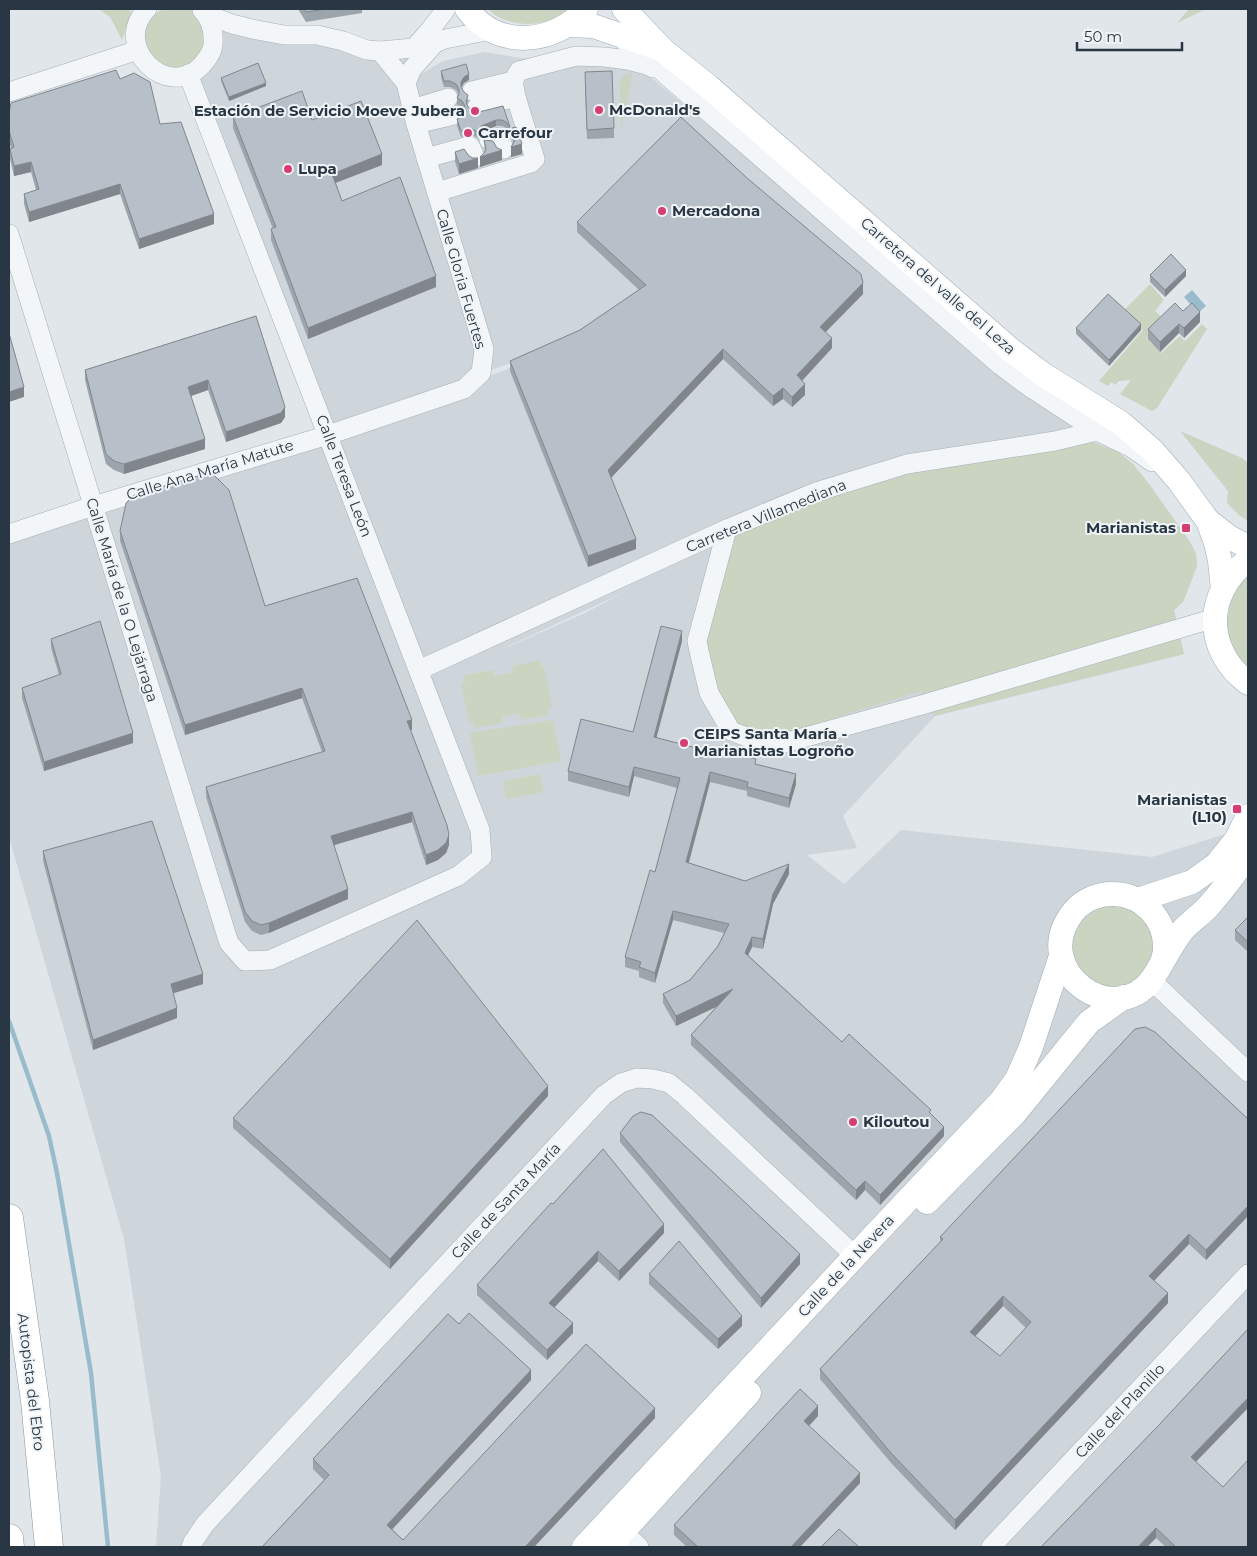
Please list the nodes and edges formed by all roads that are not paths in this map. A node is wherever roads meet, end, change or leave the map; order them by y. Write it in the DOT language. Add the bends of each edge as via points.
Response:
graph roads {
  1 [pos="147,9"];
  2 [pos="446,9"];
  3 [pos="467,9"];
  4 [pos="586,9"];
  5 [pos="624,9"];
  6 [pos="203,11"];
  7 [pos="232,24"];
  8 [pos="569,25"];
  9 [pos="492,30"];
  10 [pos="606,30"];
  11 [pos="213,43"];
  12 [pos="435,43"];
  13 [pos="414,48"];
  14 [pos="138,50"];
  15 [pos="380,51"];
  16 [pos="664,51"];
  17 [pos="188,74"];
  18 [pos="668,76"];
  19 [pos="406,83"];
  20 [pos="514,89"];
  21 [pos="9,92"];
  22 [pos="475,99"];
  23 [pos="451,107"];
  24 [pos="414,117"];
  25 [pos="426,158"];
  26 [pos="491,160"];
  27 [pos="437,192"];
  28 [pos="9,234"];
  29 [pos="1096,432"];
  30 [pos="328,435"];
  31 [pos="1179,481"];
  32 [pos="93,506"];
  33 [pos="1208,521"];
  34 [pos="727,529"];
  35 [pos="9,534"];
  36 [pos="1248,547"];
  37 [pos="1248,560"];
  38 [pos="1223,589"];
  39 [pos="1215,618"];
  40 [pos="419,670"];
  41 [pos="1248,683"];
  42 [pos="1248,816"];
  43 [pos="1248,854"];
  44 [pos="464,872"];
  45 [pos="1138,900"];
  46 [pos="1061,956"];
  47 [pos="1157,972"];
  48 [pos="1124,997"];
  49 [pos="1248,1072"];
  50 [pos="9,1218"];
  51 [pos="855,1256"];
  52 [pos="1248,1274"];
  53 [pos="9,1538"];
  54 [pos="624,1542"];
  55 [pos="10,1547"];
  56 [pos="49,1547"];
  57 [pos="191,1547"];
  58 [pos="584,1547"];
  59 [pos="991,1547"];
  1 -- 14 [label="street" via="136,32"];
  2 -- 13 [label="street"];
  3 -- 9 [label="main road"];
  4 -- 8 [label="main road"];
  5 -- 16 [label="main road, Carretera del valle del Leza"];
  6 -- 7 [label="street"];
  6 -- 11 [label="street" via="212,24"];
  7 -- 11 [label="street"];
  7 -- 15 [label="street" via="284,34 317,35"];
  8 -- 9 [label="main road" via="534,38 520,38"];
  8 -- 10 [label="main road, Carretera del valle del Leza"];
  9 -- 12 [label="street"];
  10 -- 16 [label="main road, Carretera del valle del Leza"];
  10 -- 18 [label="street" via="646,56"];
  11 -- 17 [label="street" via="207,60"];
  12 -- 13 [label="street"];
  12 -- 19 [label="street" via="412,69"];
  13 -- 15 [label="street"];
  14 -- 17 [label="street" via="152,70 176,77"];
  14 -- 21 [label="street"];
  15 -- 19 [label="street"];
  16 -- 31 [label="main road, Carretera del valle del Leza" via="1011,350 1044,375 1121,423 1153,451"];
  17 -- 30 [label="street, Calle Teresa León"];
  18 -- 20 [label="street" via="628,60 576,56 519,71"];
  18 -- 29 [label="street" via="1000,365"];
  19 -- 24 [label="street, Calle Gloria Fuertes"];
  20 -- 22 [label="street"];
  20 -- 26 [label="street" via="535,159 531,163"];
  23 -- 24 [label="street"];
  24 -- 25 [label="street, Calle Gloria Fuertes"];
  25 -- 26 [label="street"];
  25 -- 27 [label="street, Calle Gloria Fuertes"];
  26 -- 27 [label="street"];
  27 -- 30 [label="street, Calle Gloria Fuertes" via="484,349 481,373 464,389"];
  28 -- 32 [label="street, Calle María de la O Lejárraga"];
  29 -- 31 [label="street" via="1132,448"];
  29 -- 34 [label="street, Carretera Villamediana" via="907,464 816,492"];
  30 -- 32 [label="street, Calle Ana María Matute"];
  30 -- 40 [label="street, Calle Teresa León"];
  31 -- 33 [label="main road, Carretera del valle del Leza"];
  32 -- 35 [label="street, Calle Ana María Matute"];
  32 -- 44 [label="street, Calle María de la O Lejárraga" via="229,943 246,961 270,960"];
  33 -- 36 [label="main road, Carretera del valle del Leza"];
  33 -- 38 [label="main road, Carretera del valle del Leza" via="1220,561"];
  34 -- 39 [label="street" via="697,641 710,693 731,731 762,743 777,745"];
  34 -- 40 [label="street, Carretera Villamediana"];
  37 -- 38 [label="main road"];
  38 -- 39 [label="main road"];
  39 -- 41 [label="main road" via="1215,631 1223,655"];
  40 -- 44 [label="street, Calle Teresa León" via="480,830 482,857"];
  42 -- 45 [label="main road" via="1236,840 1217,864 1192,882"];
  43 -- 47 [label="main road" via="1207,907 1182,931"];
  45 -- 46 [label="main road" via="1113,893 1094,898 1076,908 1063,930"];
  45 -- 47 [label="main road" via="1150,909 1164,934 1165,949"];
  46 -- 48 [label="main road" via="1071,978 1089,993 1112,999"];
  46 -- 51 [label="main road, Calle de la Nevera" via="1017,1079 1001,1101"];
  47 -- 48 [label="main road" via="1144,988"];
  47 -- 49 [label="street"];
  48 -- 54 [label="main road, Calle de la Nevera" via="1089,1022 1015,1113 880,1250"];
  50 -- 56 [label="highway, Autopista del Ebro" via="33,1392"];
  51 -- 57 [label="street, Calle de Santa María" via="669,1083 653,1078 637,1078 622,1083 604,1095 205,1524"];
  51 -- 58 [label="main road, Calle de la Nevera"];
  52 -- 59 [label="street, Calle del Planillo"];
  53 -- 55 [label="highway"];
}
